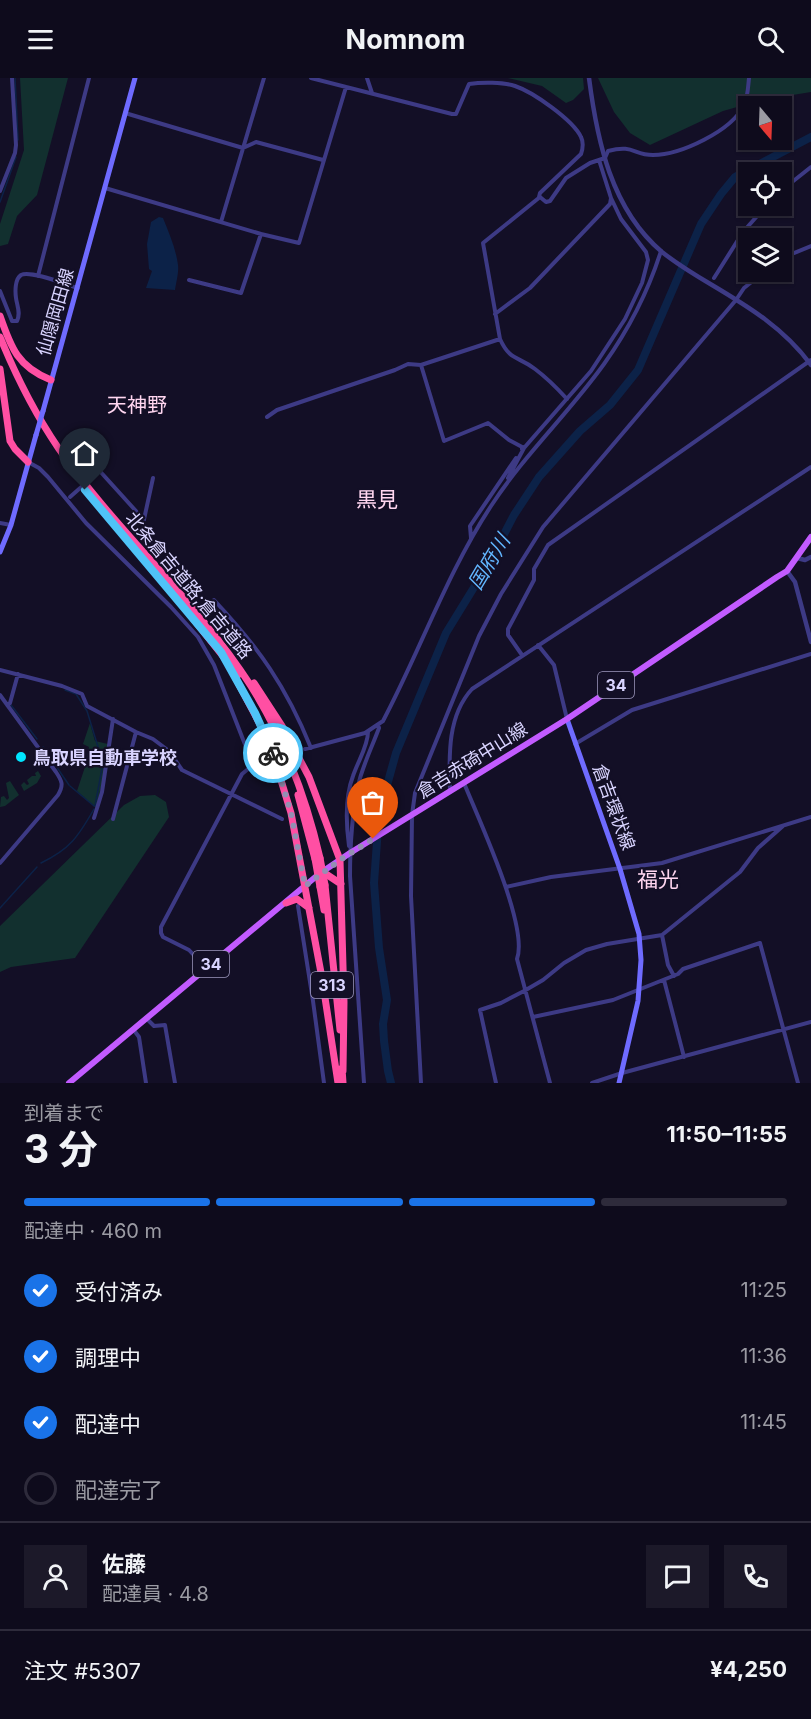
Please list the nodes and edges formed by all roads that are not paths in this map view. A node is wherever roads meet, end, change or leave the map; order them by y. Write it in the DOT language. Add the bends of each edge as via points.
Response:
graph roads {
  1 [pos="12,78"];
  2 [pos="90,78"];
  3 [pos="135,78"];
  4 [pos="264,78"];
  5 [pos="311,78"];
  6 [pos="367,78"];
  7 [pos="589,78"];
  8 [pos="749,78"];
  9 [pos="346,87"];
  10 [pos="372,93"];
  11 [pos="125,113"];
  12 [pos="243,148"];
  13 [pos="605,158"];
  14 [pos="323,160"];
  15 [pos="598,160"];
  16 [pos="811,167"];
  17 [pos="792,182"];
  18 [pos="105,188"];
  19 [pos="0,191"];
  20 [pos="539,198"];
  21 [pos="611,198"];
  22 [pos="757,216"];
  23 [pos="221,222"];
  24 [pos="261,234"];
  25 [pos="811,246"];
  26 [pos="661,251"];
  27 [pos="792,254"];
  28 [pos="38,276"];
  29 [pos="714,278"];
  30 [pos="189,280"];
  31 [pos="752,282"];
  32 [pos="78,288"];
  33 [pos="0,291"];
  34 [pos="734,299"];
  35 [pos="495,314"];
  36 [pos="0,316"];
  37 [pos="0,337"];
  38 [pos="500,339"];
  39 [pos="0,347"];
  40 [pos="810,362"];
  41 [pos="421,365"];
  42 [pos="0,369"];
  43 [pos="51,380"];
  44 [pos="567,399"];
  45 [pos="267,417"];
  46 [pos="78,447"];
  47 [pos="524,448"];
  48 [pos="28,462"];
  49 [pos="811,468"];
  50 [pos="97,473"];
  51 [pos="153,478"];
  52 [pos="508,482"];
  53 [pos="66,501"];
  54 [pos="0,523"];
  55 [pos="11,525"];
  56 [pos="143,525"];
  57 [pos="811,537"];
  58 [pos="471,539"];
  59 [pos="152,542"];
  60 [pos="0,552"];
  61 [pos="811,557"];
  62 [pos="797,558"];
  63 [pos="787,571"];
  64 [pos="214,600"];
  65 [pos="811,642"];
  66 [pos="538,645"];
  67 [pos="223,651"];
  68 [pos="811,654"];
  69 [pos="522,655"];
  70 [pos="0,670"];
  71 [pos="18,674"];
  72 [pos="0,695"];
  73 [pos="7,705"];
  74 [pos="113,719"];
  75 [pos="567,719"];
  76 [pos="378,725"];
  77 [pos="368,731"];
  78 [pos="135,732"];
  79 [pos="575,744"];
  80 [pos="311,748"];
  81 [pos="305,749"];
  82 [pos="265,761"];
  83 [pos="253,765"];
  84 [pos="464,783"];
  85 [pos="450,792"];
  86 [pos="231,793"];
  87 [pos="410,817"];
  88 [pos="811,817"];
  89 [pos="94,818"];
  90 [pos="113,819"];
  91 [pos="282,819"];
  92 [pos="783,826"];
  93 [pos="353,851"];
  94 [pos="340,860"];
  95 [pos="0,863"];
  96 [pos="620,869"];
  97 [pos="319,874"];
  98 [pos="341,884"];
  99 [pos="305,886"];
  100 [pos="322,886"];
  101 [pos="506,887"];
  102 [pos="286,903"];
  103 [pos="298,906"];
  104 [pos="309,908"];
  105 [pos="662,935"];
  106 [pos="639,939"];
  107 [pos="206,968"];
  108 [pos="674,976"];
  109 [pos="664,980"];
  110 [pos="640,988"];
  111 [pos="524,991"];
  112 [pos="533,1017"];
  113 [pos="146,1018"];
  114 [pos="811,1022"];
  115 [pos="133,1029"];
  116 [pos="782,1030"];
  117 [pos="684,1057"];
  118 [pos="343,1071"];
  119 [pos="622,1073"];
  120 [pos="69,1083"];
  121 [pos="146,1083"];
  122 [pos="175,1083"];
  123 [pos="324,1083"];
  124 [pos="340,1083"];
  125 [pos="364,1083"];
  126 [pos="421,1083"];
  127 [pos="496,1083"];
  128 [pos="550,1083"];
  129 [pos="592,1083"];
  130 [pos="619,1083"];
  131 [pos="798,1083"];
  1 -- 19 [label="street" via="16,145"];
  2 -- 28 [label="street"];
  3 -- 11 [label="main road, 仙隠岡田線"];
  4 -- 12 [label="street"];
  5 -- 9 [label="street"];
  6 -- 10 [label="street"];
  7 -- 13 [label="street"];
  8 -- 13 [label="street" via="744,106 706,138 664,154 651,155 621,147 608,151"];
  9 -- 10 [label="street"];
  9 -- 14 [label="street"];
  10 -- 20 [label="street" via="456,114 469,84 513,85 526,91 558,112 582,137 581,154"];
  11 -- 12 [label="street"];
  11 -- 18 [label="main road, 仙隠岡田線"];
  12 -- 14 [label="street" via="256,142"];
  12 -- 23 [label="street"];
  13 -- 15 [label="street"];
  13 -- 26 [label="street" via="624,206"];
  14 -- 24 [label="street" via="299,243"];
  15 -- 20 [label="street" via="566,178 550,201"];
  15 -- 21 [label="street"];
  16 -- 17 [label="street"];
  18 -- 23 [label="street"];
  18 -- 32 [label="main road, 仙隠岡田線"];
  20 -- 35 [label="street" via="483,243"];
  21 -- 35 [label="street" via="610,204 530,288"];
  21 -- 44 [label="street" via="648,260 625,319"];
  22 -- 29 [label="street"];
  23 -- 24 [label="street"];
  24 -- 30 [label="street" via="241,293"];
  25 -- 27 [label="street"];
  26 -- 34 [label="street"];
  26 -- 52 [label="street" via="630,324 604,364"];
  28 -- 32 [label="street"];
  28 -- 33 [label="street" via="24,274 17,280 17,321 12,321"];
  31 -- 34 [label="street"];
  32 -- 43 [label="main road, 仙隠岡田線"];
  34 -- 40 [label="street" via="767,319"];
  34 -- 87 [label="street" via="543,527 501,594 479,636 415,793"];
  35 -- 38 [label="street"];
  36 -- 43 [label="highway" via="19,358 31,371"];
  37 -- 67 [label="highway, 北条倉吉道路;倉吉道路 / 313" via="24,391 59,450"];
  38 -- 41 [label="street"];
  38 -- 44 [label="street" via="507,353 534,368"];
  39 -- 67 [label="highway, 北条倉吉道路;倉吉道路 / 313" via="20,393 56,452"];
  40 -- 69 [label="street" via="548,545 508,629"];
  41 -- 45 [label="street" via="408,364 277,410"];
  41 -- 47 [label="street" via="444,441 488,423"];
  42 -- 48 [label="highway" via="10,441"];
  43 -- 48 [label="main road, 仙隠岡田線, bridge"];
  44 -- 47 [label="street"];
  46 -- 50 [label="street"];
  47 -- 52 [label="street"];
  47 -- 58 [label="street" via="470,526"];
  48 -- 53 [label="street" via="48,477"];
  48 -- 55 [label="main road, 仙隠岡田線"];
  49 -- 66 [label="street"];
  50 -- 53 [label="street, bridge"];
  50 -- 56 [label="street" via="136,511"];
  51 -- 56 [label="street"];
  52 -- 58 [label="street"];
  53 -- 83 [label="street" via="198,637 218,672"];
  54 -- 55 [label="street"];
  55 -- 60 [label="main road, 仙隠岡田線"];
  56 -- 59 [label="street"];
  57 -- 62 [label="main road, 倉吉赤碕中山線 / 34"];
  58 -- 76 [label="street" via="396,698"];
  61 -- 62 [label="street"];
  62 -- 63 [label="main road, 倉吉赤碕中山線 / 34"];
  63 -- 65 [label="street" via="795,582"];
  63 -- 75 [label="main road, 倉吉赤碕中山線 / 34"];
  64 -- 80 [label="street" via="243,631 277,678"];
  66 -- 69 [label="street"];
  66 -- 75 [label="street" via="554,665"];
  67 -- 94 [label="highway" via="248,674 282,726 309,777"];
  67 -- 99 [label="highway" via="273,754 291,813"];
  67 -- 100 [label="highway, 北条倉吉道路;倉吉道路 / 313, bridge" via="261,702 285,748 305,800"];
  68 -- 79 [label="street" via="632,710"];
  69 -- 85 [label="street" via="472,689 462,704 451,737"];
  70 -- 71 [label="street"];
  71 -- 73 [label="street"];
  71 -- 74 [label="street" via="82,694 87,706"];
  72 -- 73 [label="street"];
  73 -- 95 [label="street" via="63,787"];
  74 -- 78 [label="street"];
  74 -- 89 [label="street"];
  75 -- 79 [label="main road, 倉吉環状線"];
  75 -- 84 [label="main road, 倉吉赤碕中山線 / 34"];
  76 -- 77 [label="street"];
  76 -- 93 [label="street" via="358,784"];
  77 -- 80 [label="street"];
  77 -- 93 [label="street" via="368,740 351,779 347,832"];
  78 -- 86 [label="street" via="169,751 182,770"];
  78 -- 90 [label="street"];
  79 -- 96 [label="main road, 倉吉環状線"];
  80 -- 81 [label="street"];
  82 -- 83 [label="street"];
  83 -- 86 [label="street" via="242,774"];
  84 -- 85 [label="main road, 倉吉赤碕中山線 / 34"];
  84 -- 101 [label="street"];
  85 -- 87 [label="main road, 倉吉赤碕中山線 / 34"];
  86 -- 91 [label="street"];
  86 -- 107 [label="street" via="161,927 163,937 189,950"];
  87 -- 93 [label="main road, 倉吉赤碕中山線 / 34"];
  87 -- 126 [label="street"];
  88 -- 92 [label="street"];
  92 -- 96 [label="street" via="662,863"];
  92 -- 105 [label="street" via="758,848 740,872"];
  93 -- 94 [label="main road, 倉吉赤碕中山線 / 34"];
  93 -- 125 [label="street" via="350,876"];
  94 -- 97 [label="main road, 倉吉赤碕中山線 / 34"];
  94 -- 98 [label="highway"];
  96 -- 101 [label="street"];
  96 -- 106 [label="main road, 倉吉環状線"];
  97 -- 98 [label="highway"];
  97 -- 99 [label="main road, 倉吉赤碕中山線 / 34"];
  98 -- 118 [label="highway"];
  99 -- 102 [label="main road, 倉吉赤碕中山線 / 34"];
  99 -- 104 [label="highway"];
  100 -- 118 [label="highway, 北条倉吉道路;倉吉道路 / 313" via="332,940"];
  100 -- 124 [label="highway, 北条倉吉道路;倉吉道路 / 313"];
  101 -- 111 [label="street"];
  102 -- 104 [label="highway" via="297,899"];
  102 -- 107 [label="main road, 倉吉赤碕中山線 / 34"];
  103 -- 123 [label="street"];
  104 -- 124 [label="highway"];
  105 -- 106 [label="street"];
  105 -- 108 [label="street"];
  106 -- 110 [label="main road, 倉吉環状線"];
  106 -- 111 [label="street" via="586,950"];
  107 -- 113 [label="main road, 倉吉赤碕中山線 / 34"];
  108 -- 109 [label="street"];
  108 -- 116 [label="street" via="683,969 760,943"];
  109 -- 110 [label="street"];
  109 -- 117 [label="street"];
  110 -- 112 [label="street" via="613,1000"];
  110 -- 119 [label="main road, 倉吉環状線"];
  111 -- 112 [label="street"];
  111 -- 127 [label="street" via="480,1010"];
  112 -- 128 [label="street"];
  113 -- 115 [label="main road, 倉吉赤碕中山線 / 34"];
  113 -- 122 [label="street" via="154,1026 165,1025"];
  114 -- 116 [label="street"];
  115 -- 120 [label="main road, 倉吉赤碕中山線 / 34"];
  115 -- 121 [label="street" via="139,1037"];
  116 -- 117 [label="street"];
  116 -- 131 [label="street"];
  117 -- 119 [label="street"];
  118 -- 124 [label="highway, 北条倉吉道路;倉吉道路 / 313"];
  119 -- 129 [label="street"];
  119 -- 130 [label="main road, 倉吉環状線"];
}
